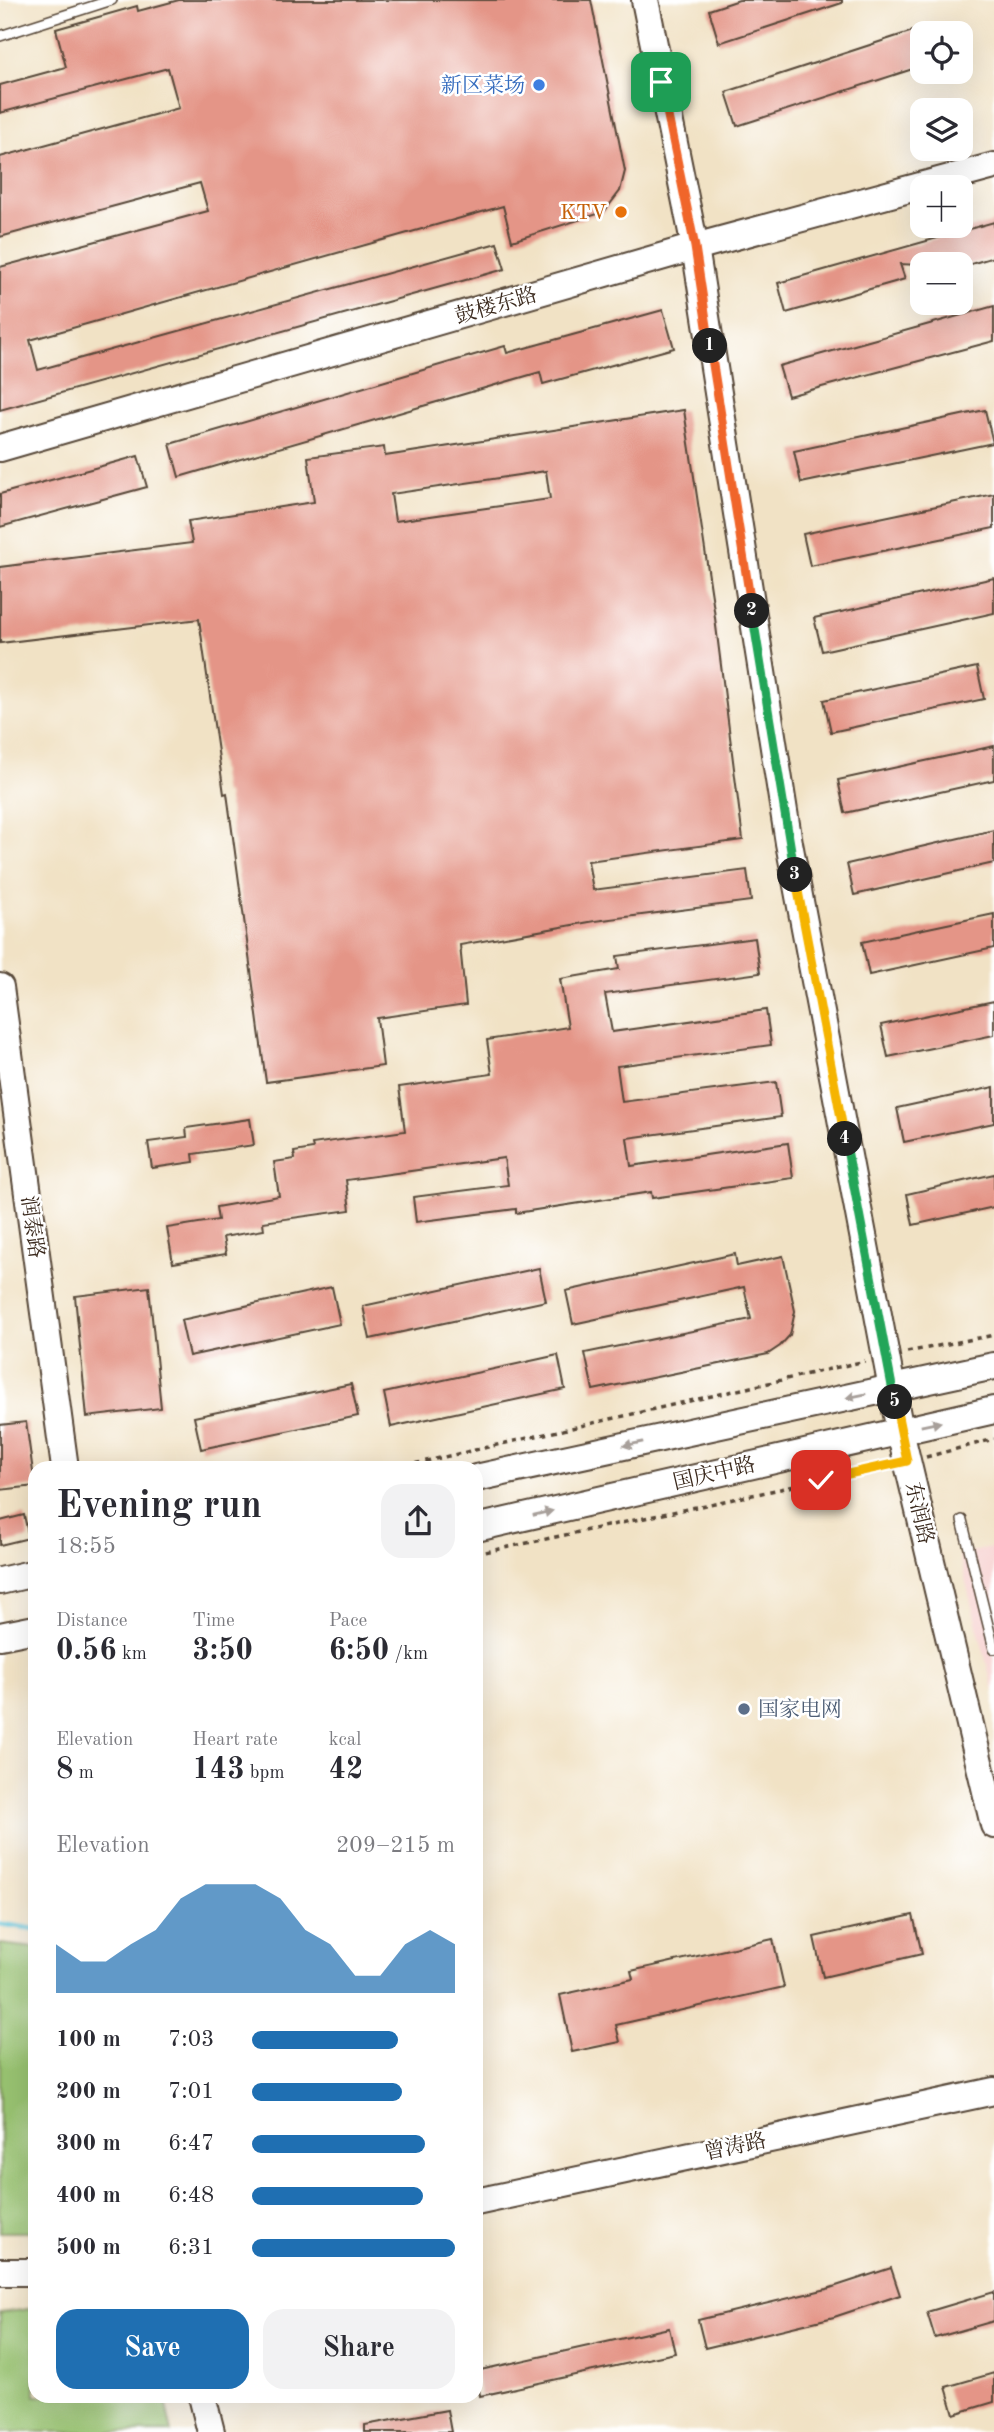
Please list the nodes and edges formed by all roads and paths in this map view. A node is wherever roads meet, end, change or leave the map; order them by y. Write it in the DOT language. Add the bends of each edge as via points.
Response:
graph roads {
  1 [pos="111,0"];
  2 [pos="645,0"];
  3 [pos="0,36"];
  4 [pos="994,166"];
  5 [pos="695,247"];
  6 [pos="0,448"];
  7 [pos="0,987"];
  8 [pos="994,1335"];
  9 [pos="886,1356"];
  10 [pos="994,1366"];
  11 [pos="892,1388"];
  12 [pos="994,1410"];
  13 [pos="900,1431"];
  14 [pos="994,1439"];
  15 [pos="64,1461"];
  16 [pos="427,1461"];
  17 [pos="907,1461"];
  18 [pos="483,1476"];
  19 [pos="962,1520"];
  20 [pos="483,1526"];
  21 [pos="483,1552"];
  22 [pos="28,1575"];
  23 [pos="0,1581"];
  24 [pos="28,1630"];
  25 [pos="0,1636"];
  26 [pos="994,1649"];
  27 [pos="994,1825"];
  28 [pos="994,2091"];
  29 [pos="483,2200"];
  30 [pos="0,2272"];
  31 [pos="28,2272"];
  32 [pos="204,2403"];
  33 [pos="211,2432"];
  1 -- 3 [label="lane"];
  2 -- 5 [label="street, 东润路"];
  4 -- 5 [label="street, 鼓楼东路"];
  5 -- 6 [label="street, 鼓楼东路"];
  5 -- 9 [label="street, 东润路" via="789,842"];
  7 -- 15 [label="street, 润泰路"];
  8 -- 9 [label="path"];
  9 -- 11 [label="street, 东润路"];
  9 -- 16 [label="path"];
  10 -- 11 [label="street"];
  11 -- 13 [label="street, 东润路"];
  11 -- 18 [label="street, one-way"];
  13 -- 12 [label="street, 国庆中路, one-way"];
  13 -- 17 [label="street, 东润路"];
  20 -- 13 [label="street, 国庆中路, one-way"];
  14 -- 17 [label="path"];
  17 -- 21 [label="path"];
  17 -- 27 [label="street, 东润路"];
  19 -- 26 [label="lane"];
  22 -- 23 [label="street"];
  24 -- 25 [label="street"];
  28 -- 29 [label="street, 曾涛路"];
  30 -- 31 [label="street"];
  32 -- 33 [label="street"];
}
